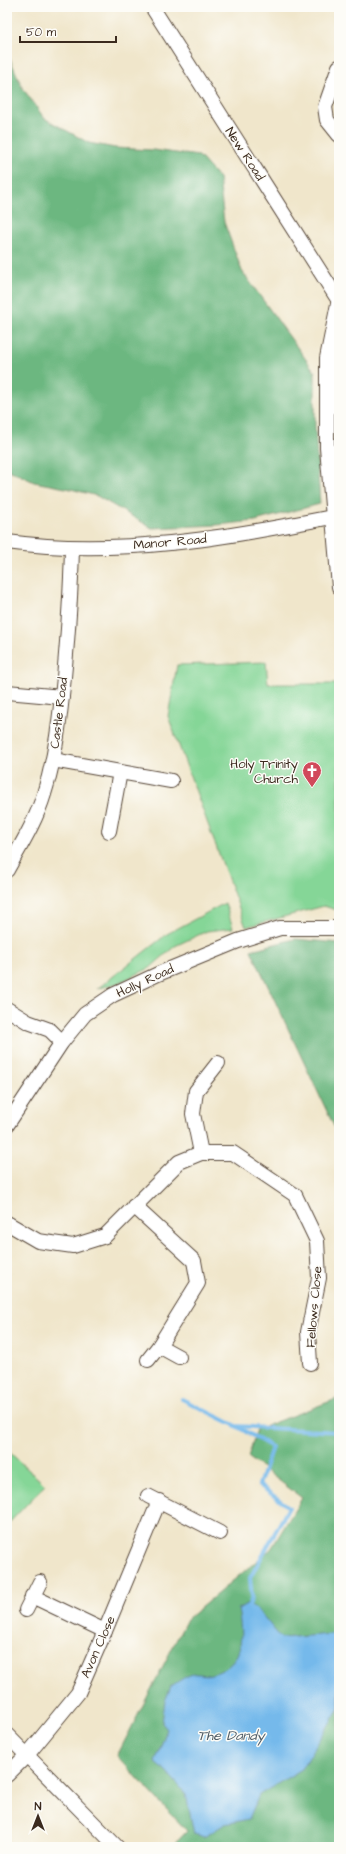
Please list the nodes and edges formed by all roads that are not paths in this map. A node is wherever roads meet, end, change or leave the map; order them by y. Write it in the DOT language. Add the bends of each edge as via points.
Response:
graph roads {
  1 [pos="152,7"];
  2 [pos="339,67"];
  3 [pos="339,135"];
  4 [pos="339,300"];
  5 [pos="333,447"];
  6 [pos="332,518"];
  7 [pos="7,542"];
  8 [pos="72,548"];
  9 [pos="339,587"];
  10 [pos="7,692"];
  11 [pos="62,697"];
  12 [pos="53,760"];
  13 [pos="120,772"];
  14 [pos="171,781"];
  15 [pos="109,831"];
  16 [pos="7,870"];
  17 [pos="339,928"];
  18 [pos="7,1009"];
  19 [pos="62,1042"];
  20 [pos="218,1063"];
  21 [pos="7,1125"];
  22 [pos="201,1153"];
  23 [pos="134,1206"];
  24 [pos="7,1223"];
  25 [pos="159,1346"];
  26 [pos="179,1357"];
  27 [pos="148,1360"];
  28 [pos="310,1363"];
  29 [pos="220,1533"];
  30 [pos="40,1582"];
  31 [pos="32,1596"];
  32 [pos="26,1610"];
  33 [pos="105,1631"];
  34 [pos="7,1735"];
  35 [pos="28,1754"];
  36 [pos="7,1776"];
  37 [pos="117,1847"];
  1 -- 4 [label="street, New Road"];
  2 -- 3 [label="street" via="326,107 327,120"];
  4 -- 5 [label="street" via="327,358"];
  5 -- 6 [label="street"];
  6 -- 8 [label="street, Manor Road" via="196,541"];
  6 -- 9 [label="street"];
  7 -- 8 [label="street, Manor Road"];
  8 -- 11 [label="street, Castle Road" via="71,607"];
  10 -- 11 [label="street"];
  11 -- 12 [label="street, Castle Road"];
  12 -- 13 [label="street"];
  12 -- 16 [label="street, Castle Road" via="35,818"];
  13 -- 14 [label="street"];
  13 -- 15 [label="street"];
  17 -- 19 [label="street, Holly Road" via="280,928 238,941 114,995 85,1014"];
  18 -- 19 [label="street" via="28,1022 50,1030"];
  19 -- 21 [label="street, Holly Road"];
  20 -- 22 [label="street" via="196,1091 193,1114"];
  22 -- 23 [label="street, Fellows Close" via="179,1162"];
  22 -- 28 [label="street, Fellows Close" via="233,1153 295,1195 317,1241 319,1278 308,1332"];
  23 -- 24 [label="street, Fellows Close" via="105,1236 72,1246 38,1241"];
  23 -- 25 [label="street" via="194,1261 198,1283"];
  25 -- 26 [label="street"];
  25 -- 27 [label="street"];
  29 -- 33 [label="street, Avon Close" via="153,1499"];
  30 -- 31 [label="street"];
  31 -- 32 [label="street"];
  31 -- 33 [label="street"];
  33 -- 35 [label="street, Avon Close" via="78,1693"];
  34 -- 35 [label="street"];
  35 -- 36 [label="street, Avon Close"];
  35 -- 37 [label="street"];
}
